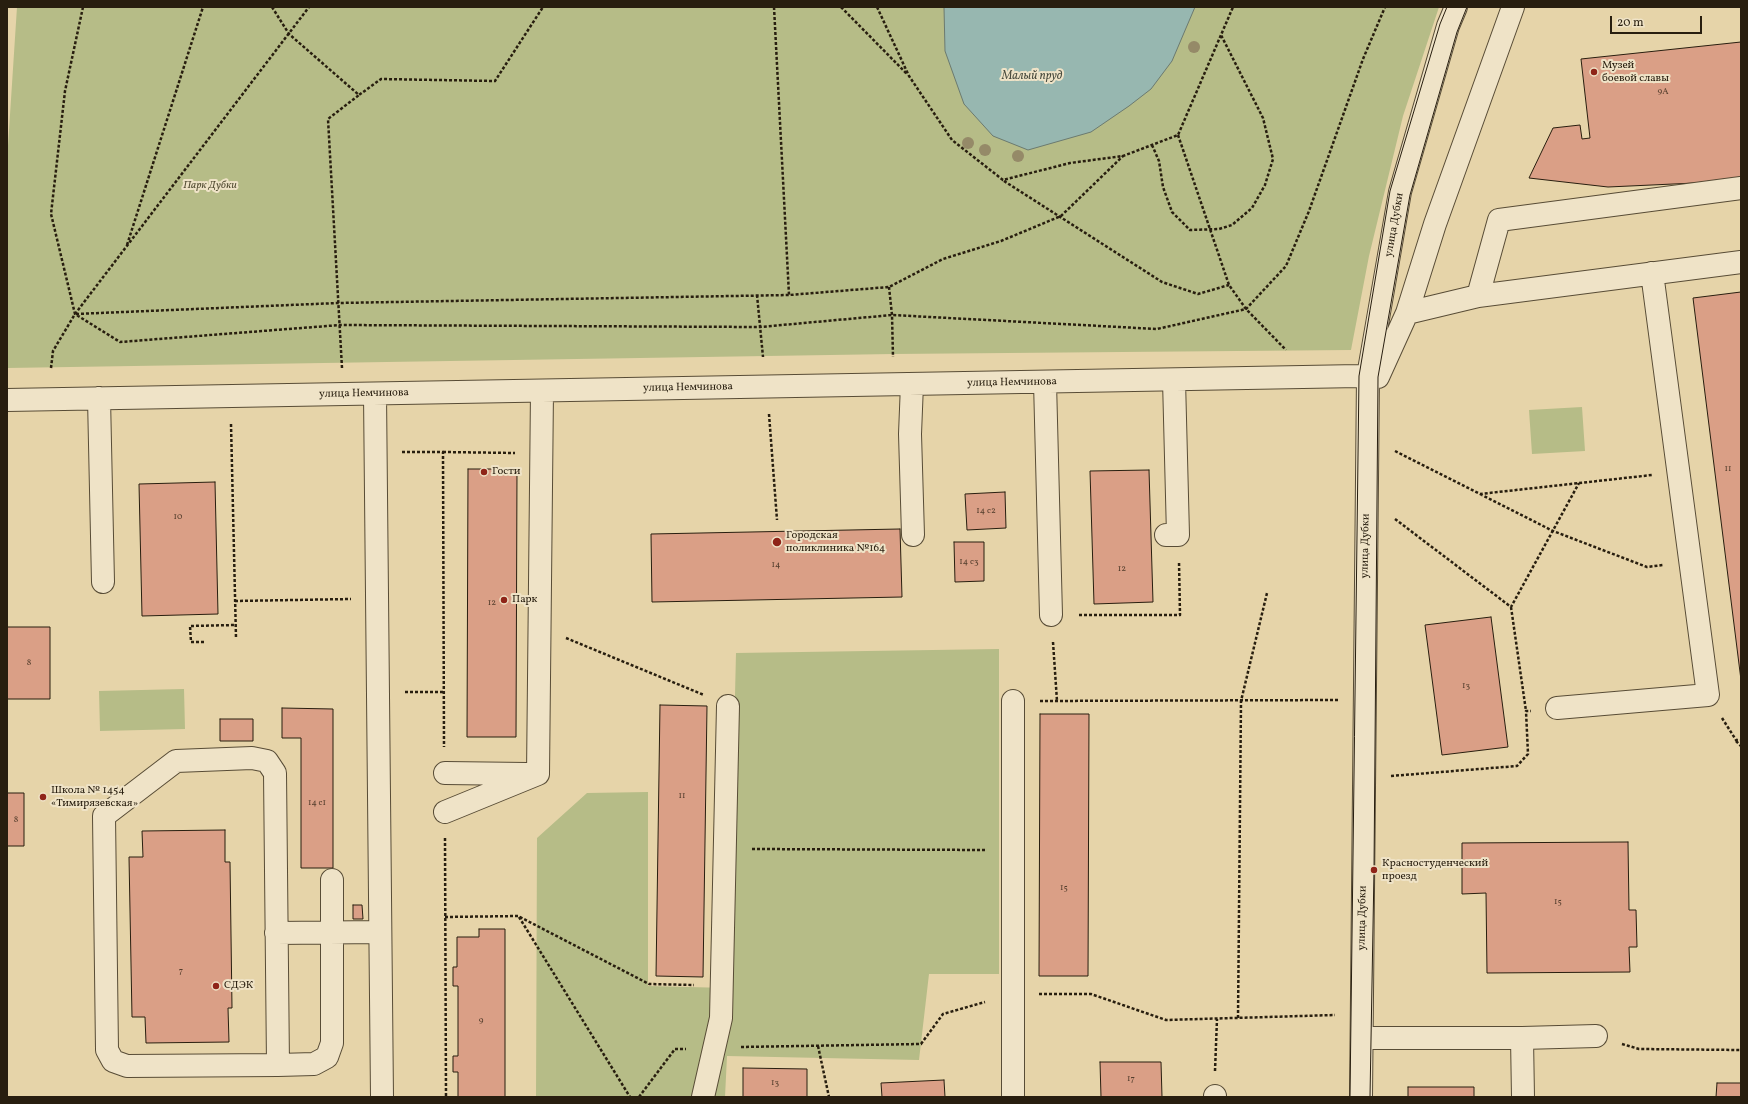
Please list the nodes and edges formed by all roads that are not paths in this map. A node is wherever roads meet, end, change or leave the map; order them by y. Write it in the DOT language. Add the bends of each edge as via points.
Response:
graph roads {
  1 [pos="1456,7"];
  2 [pos="1513,7"];
  3 [pos="1741,188"];
  4 [pos="1741,262"];
  5 [pos="1652,273"];
  6 [pos="1478,296"];
  7 [pos="1407,313"];
  8 [pos="1368,376"];
  9 [pos="1174,380"];
  10 [pos="1045,382"];
  11 [pos="903,384"];
  12 [pos="542,391"];
  13 [pos="375,394"];
  14 [pos="99,398"];
  15 [pos="7,400"];
  16 [pos="912,534"];
  17 [pos="1172,535"];
  18 [pos="103,582"];
  19 [pos="1051,615"];
  20 [pos="1013,702"];
  21 [pos="728,706"];
  22 [pos="1557,708"];
  23 [pos="445,774"];
  24 [pos="538,774"];
  25 [pos="445,812"];
  26 [pos="332,880"];
  27 [pos="332,932"];
  28 [pos="380,932"];
  29 [pos="276,933"];
  30 [pos="1596,1036"];
  31 [pos="1362,1038"];
  32 [pos="1522,1038"];
  33 [pos="278,1065"];
  34 [pos="382,1097"];
  35 [pos="702,1097"];
  36 [pos="1013,1097"];
  37 [pos="1361,1097"];
  38 [pos="1523,1097"];
  1 -- 8 [label="street, улица Дубки" via="1448,26 1400,192"];
  2 -- 7 [label="street" via="1435,224"];
  3 -- 6 [label="street" via="1499,220"];
  4 -- 5 [label="street"];
  5 -- 6 [label="street"];
  5 -- 22 [label="street" via="1708,695"];
  6 -- 7 [label="street"];
  7 -- 8 [label="street" via="1378,377"];
  8 -- 9 [label="street, улица Немчинова"];
  8 -- 31 [label="street, улица Дубки"];
  9 -- 10 [label="street, улица Немчинова"];
  9 -- 17 [label="street"];
  10 -- 11 [label="street, улица Немчинова"];
  10 -- 19 [label="street"];
  11 -- 12 [label="street, улица Немчинова"];
  11 -- 16 [label="street" via="910,434"];
  12 -- 13 [label="street, улица Немчинова"];
  12 -- 24 [label="street"];
  13 -- 14 [label="street, улица Немчинова"];
  13 -- 28 [label="street"];
  14 -- 15 [label="street, улица Немчинова"];
  14 -- 18 [label="street"];
  20 -- 36 [label="street"];
  21 -- 35 [label="street" via="720,1018"];
  23 -- 24 [label="street"];
  24 -- 25 [label="street"];
  26 -- 27 [label="street"];
  27 -- 28 [label="street"];
  27 -- 29 [label="street"];
  27 -- 33 [label="street" via="332,1044 327,1056 314,1064"];
  28 -- 34 [label="street"];
  29 -- 33 [label="street"];
  29 -- 33 [label="street" via="275,773 267,761 252,758 176,761 104,816 106,1050 113,1061 127,1066"];
  30 -- 32 [label="street"];
  31 -- 32 [label="street"];
  31 -- 37 [label="street, улица Дубки"];
  32 -- 38 [label="street"];
}
